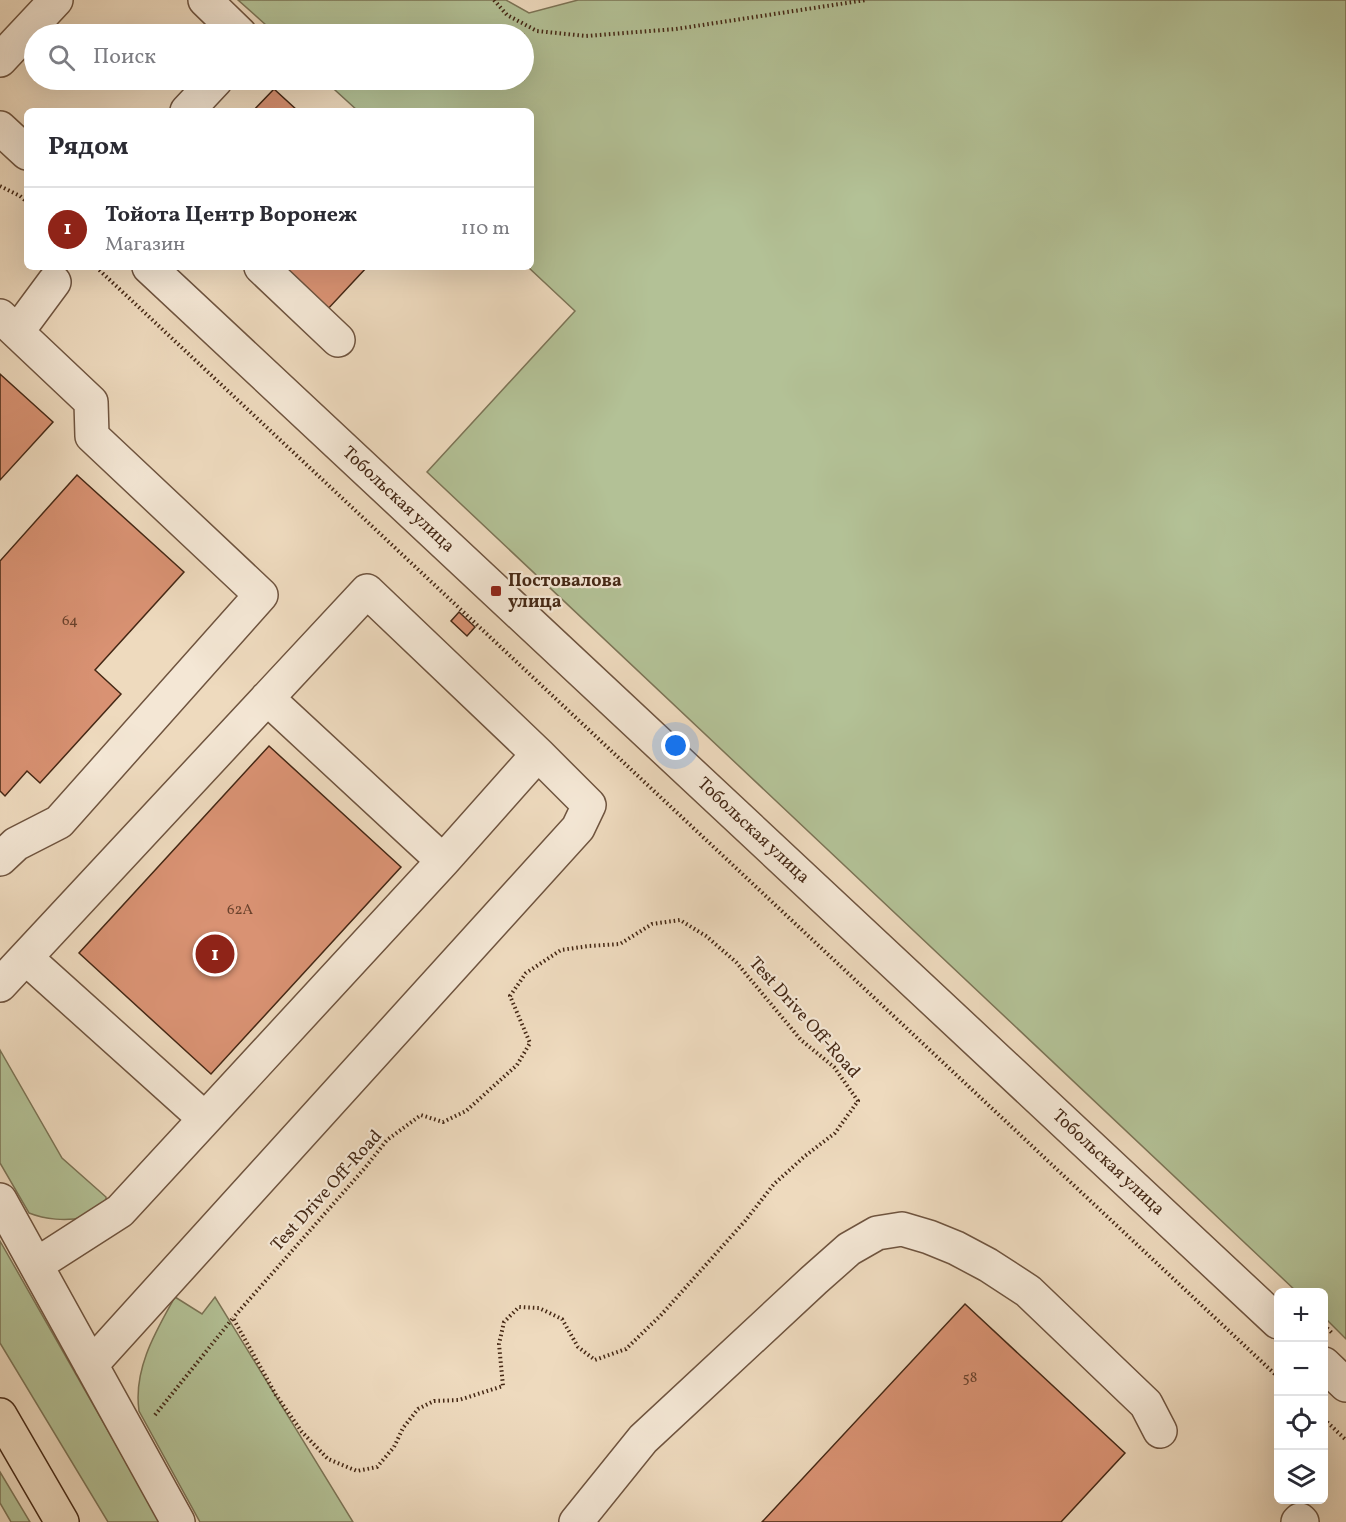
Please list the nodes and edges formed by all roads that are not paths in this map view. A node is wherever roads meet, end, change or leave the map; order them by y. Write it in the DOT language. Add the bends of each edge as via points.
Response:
graph roads {
  1 [pos="56,0"];
  2 [pos="205,0"];
  3 [pos="34,24"];
  4 [pos="230,24"];
  5 [pos="24,34"];
  6 [pos="0,60"];
  7 [pos="207,90"];
  8 [pos="190,108"];
  9 [pos="0,128"];
  10 [pos="24,150"];
  11 [pos="152,270"];
  12 [pos="264,270"];
  13 [pos="54,282"];
  14 [pos="8,324"];
  15 [pos="338,340"];
  16 [pos="267,698"];
  17 [pos="538,754"];
  18 [pos="0,859"];
  19 [pos="443,861"];
  20 [pos="26,958"];
  21 [pos="0,985"];
  22 [pos="204,1118"];
  23 [pos="0,1200"];
  24 [pos="36,1265"];
  25 [pos="1274,1318"];
  26 [pos="91,1365"];
  27 [pos="1328,1369"];
  28 [pos="1346,1385"];
  29 [pos="0,1415"];
  30 [pos="1160,1431"];
  31 [pos="62,1522"];
  32 [pos="178,1522"];
  33 [pos="576,1522"];
  1 -- 3 [label="street"];
  2 -- 4 [label="street"];
  5 -- 6 [label="street"];
  7 -- 8 [label="street"];
  9 -- 10 [label="street"];
  11 -- 25 [label="street, Тобольская улица"];
  12 -- 15 [label="street"];
  13 -- 14 [label="street"];
  14 -- 18 [label="street" via="91,402 92,436 261,595 59,822 16,844"];
  16 -- 17 [label="street" via="367,591"];
  16 -- 19 [label="street"];
  16 -- 20 [label="street"];
  17 -- 19 [label="street"];
  17 -- 26 [label="street" via="589,805 578,828"];
  19 -- 22 [label="street"];
  20 -- 21 [label="street"];
  20 -- 22 [label="street"];
  22 -- 24 [label="street" via="120,1211"];
  23 -- 24 [label="street"];
  24 -- 26 [label="street"];
  26 -- 32 [label="street"];
  27 -- 28 [label="street"];
  29 -- 31 [label="main road"];
  30 -- 33 [label="street" via="1146,1404 1028,1291 956,1248 902,1229 878,1233 849,1249 814,1280 643,1439"];
}
